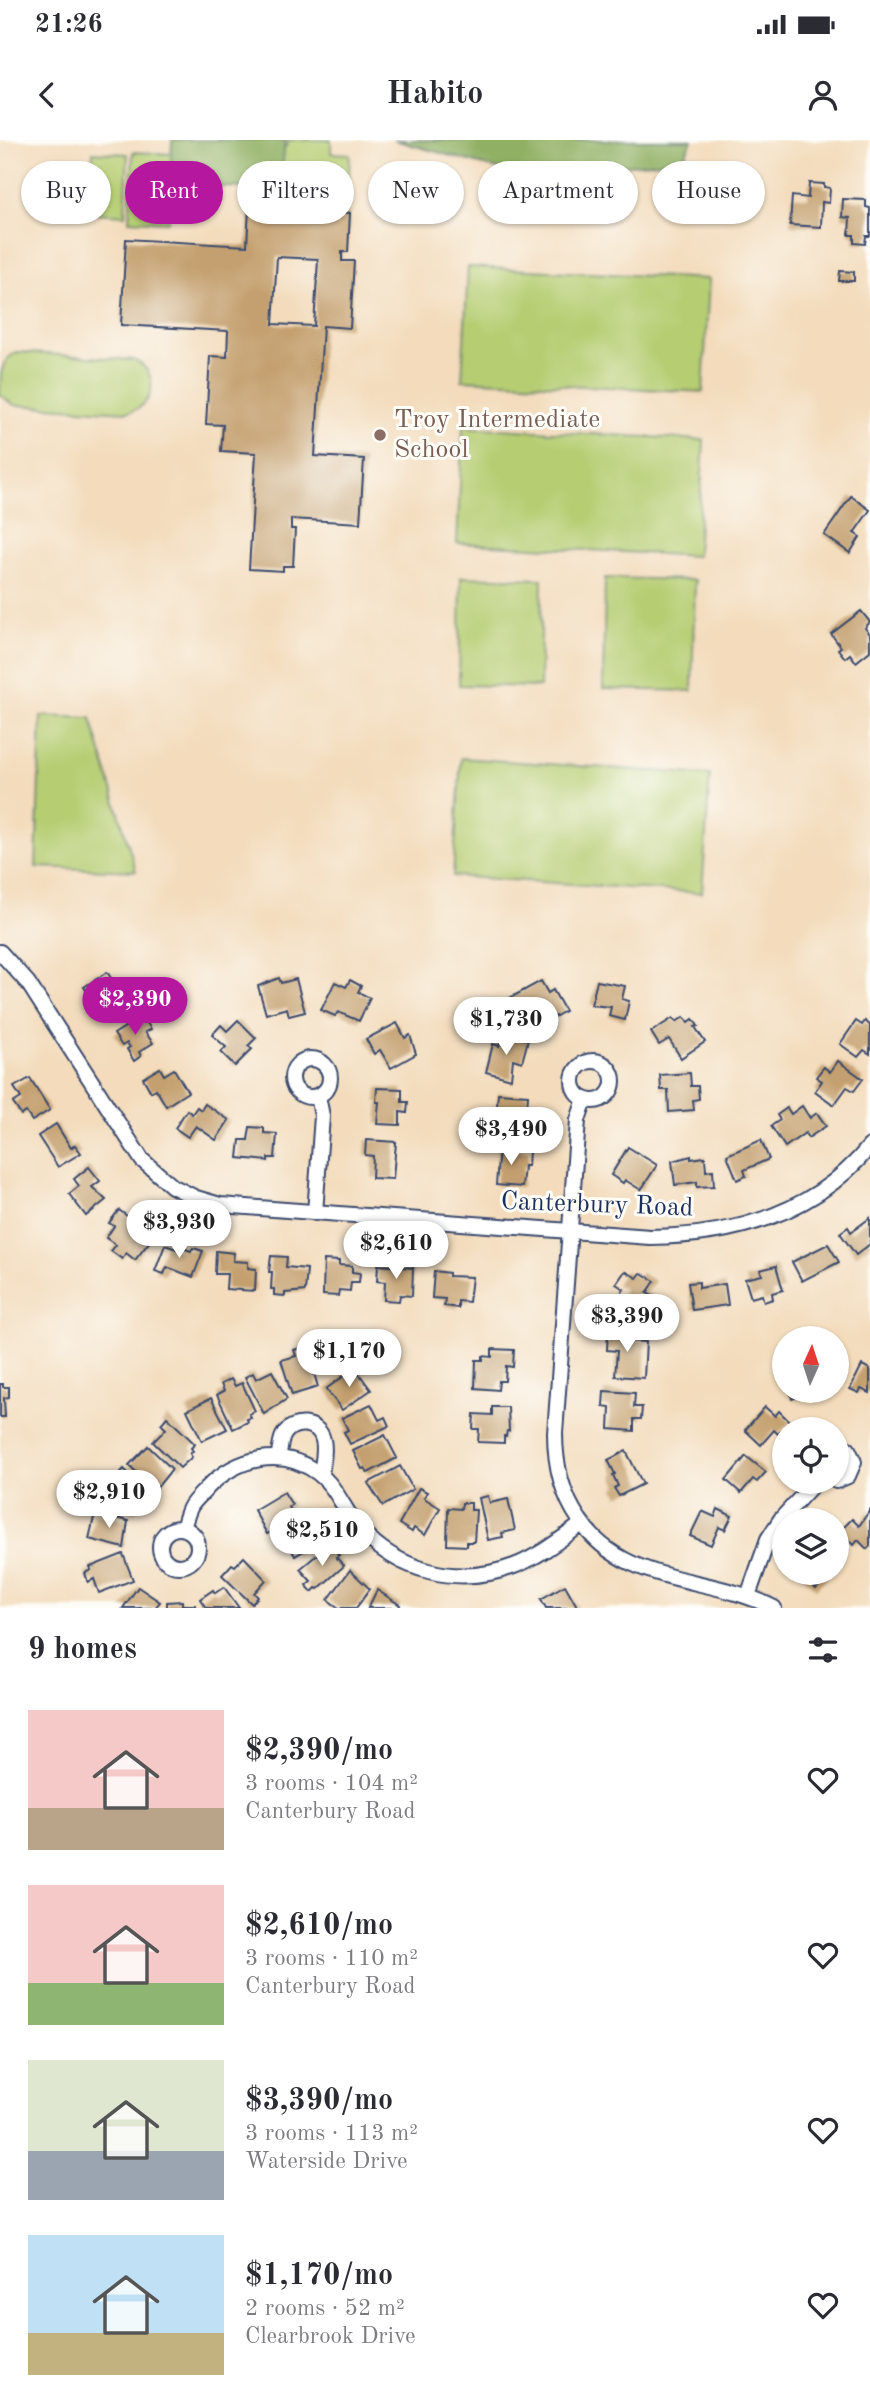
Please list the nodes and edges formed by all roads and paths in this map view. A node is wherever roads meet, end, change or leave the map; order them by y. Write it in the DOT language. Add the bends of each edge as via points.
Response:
graph roads {
  1 [pos="0,952"];
  2 [pos="318,1096"];
  3 [pos="585,1099"];
  4 [pos="870,1146"];
  5 [pos="315,1213"];
  6 [pos="569,1231"];
  7 [pos="849,1451"];
  8 [pos="278,1458"];
  9 [pos="849,1474"];
  10 [pos="321,1475"];
  11 [pos="804,1494"];
  12 [pos="582,1524"];
  13 [pos="183,1528"];
  14 [pos="748,1596"];
  15 [pos="774,1608"];
  1 -- 5 [label="street, Canterbury Road" via="28,983 104,1104 155,1173 184,1193 220,1205"];
  2 -- 5 [label="street" via="322,1116"];
  3 -- 6 [label="street" via="578,1119"];
  4 -- 6 [label="street, Canterbury Road" via="800,1204 740,1227 650,1237"];
  5 -- 6 [label="street, Canterbury Road"];
  6 -- 12 [label="street" via="555,1447 564,1492"];
  7 -- 9 [label="street" via="854,1462"];
  8 -- 10 [label="street"];
  8 -- 10 [label="street" via="288,1429 307,1424 323,1440"];
  8 -- 13 [label="street" via="244,1462 221,1475 190,1506"];
  10 -- 12 [label="street" via="378,1547 430,1573 469,1576 516,1565"];
  11 -- 14 [label="street" via="768,1539"];
  12 -- 14 [label="street" via="604,1548 634,1566"];
  14 -- 15 [label="street"];
}
